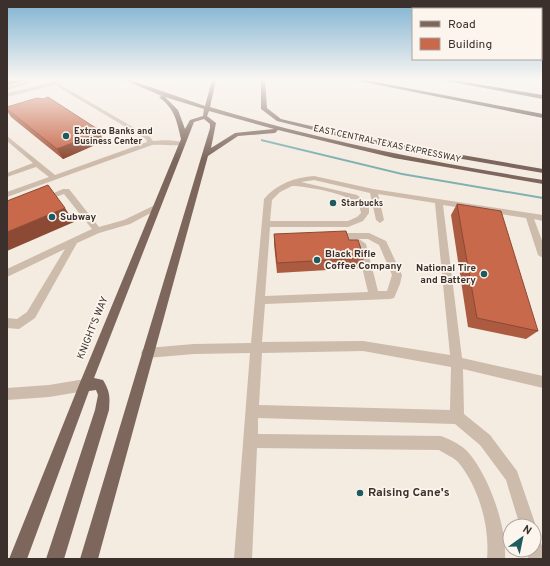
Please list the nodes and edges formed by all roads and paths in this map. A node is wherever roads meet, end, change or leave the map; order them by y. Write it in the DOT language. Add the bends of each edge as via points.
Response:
graph roads {
  1 [pos="95,106"];
  2 [pos="173,106"];
  3 [pos="191,106"];
  4 [pos="208,106"];
  5 [pos="264,106"];
  6 [pos="493,106"];
  7 [pos="206,113"];
  8 [pos="543,116"];
  9 [pos="283,130"];
  10 [pos="7,138"];
  11 [pos="183,141"];
  12 [pos="151,143"];
  13 [pos="204,156"];
  14 [pos="37,164"];
  15 [pos="543,171"];
  16 [pos="7,175"];
  17 [pos="54,178"];
  18 [pos="543,182"];
  19 [pos="293,183"];
  20 [pos="373,191"];
  21 [pos="7,195"];
  22 [pos="36,202"];
  23 [pos="439,202"];
  24 [pos="156,208"];
  25 [pos="529,216"];
  26 [pos="543,218"];
  27 [pos="380,220"];
  28 [pos="266,224"];
  29 [pos="97,230"];
  30 [pos="325,236"];
  31 [pos="347,236"];
  32 [pos="74,241"];
  33 [pos="543,255"];
  34 [pos="7,273"];
  35 [pos="374,296"];
  36 [pos="260,300"];
  37 [pos="7,323"];
  38 [pos="256,348"];
  39 [pos="147,353"];
  40 [pos="457,362"];
  41 [pos="543,382"];
  42 [pos="85,385"];
  43 [pos="7,394"];
  44 [pos="253,411"];
  45 [pos="457,417"];
  46 [pos="251,441"];
  47 [pos="525,518"];
  48 [pos="18,559"];
  49 [pos="55,559"];
  50 [pos="89,559"];
  51 [pos="243,559"];
  52 [pos="496,559"];
  1 -- 12 [label="street" via="148,138"];
  2 -- 11 [label="main road"];
  3 -- 7 [label="main road, EAST CENTRAL TEXAS EXPRESSWAY"];
  4 -- 7 [label="main road"];
  5 -- 15 [label="main road" via="279,120 358,139"];
  6 -- 8 [label="highway"];
  7 -- 9 [label="main road, EAST CENTRAL TEXAS EXPRESSWAY"];
  7 -- 11 [label="main road, KNIGHT'S WAY" via="192,121"];
  7 -- 13 [label="main road" via="213,123"];
  9 -- 13 [label="main road" via="237,134"];
  9 -- 18 [label="main road, EAST CENTRAL TEXAS EXPRESSWAY" via="421,162"];
  10 -- 14 [label="street"];
  11 -- 12 [label="street"];
  11 -- 24 [label="main road, KNIGHT'S WAY"];
  12 -- 17 [label="street"];
  13 -- 39 [label="main road"];
  14 -- 16 [label="street"];
  14 -- 17 [label="street"];
  17 -- 21 [label="street"];
  19 -- 20 [label="street" via="305,178 314,178"];
  19 -- 28 [label="street" via="268,198"];
  19 -- 28 [label="street" via="353,196 363,203 366,210 364,216 348,224"];
  20 -- 23 [label="street"];
  20 -- 27 [label="street"];
  22 -- 29 [label="street" via="66,190"];
  23 -- 25 [label="street"];
  23 -- 40 [label="street"];
  24 -- 29 [label="street" via="111,228"];
  24 -- 42 [label="main road, KNIGHT'S WAY"];
  25 -- 26 [label="street"];
  25 -- 33 [label="street"];
  28 -- 36 [label="street" via="269,235"];
  29 -- 32 [label="street"];
  30 -- 31 [label="street"];
  31 -- 35 [label="street" via="360,244"];
  31 -- 35 [label="street" via="368,236 383,243 397,275 396,284 390,295"];
  32 -- 34 [label="street"];
  32 -- 37 [label="street" via="31,315 19,324"];
  35 -- 36 [label="street"];
  36 -- 38 [label="street"];
  38 -- 39 [label="street"];
  38 -- 40 [label="street" via="363,346"];
  38 -- 44 [label="street"];
  39 -- 50 [label="main road"];
  40 -- 41 [label="street"];
  40 -- 45 [label="street"];
  42 -- 43 [label="street"];
  42 -- 48 [label="main road, KNIGHT'S WAY"];
  42 -- 49 [label="main road" via="99,384 104,394 102,410"];
  44 -- 45 [label="street"];
  44 -- 46 [label="street"];
  45 -- 47 [label="street" via="485,440 512,476"];
  46 -- 51 [label="street"];
  46 -- 52 [label="street" via="441,443 462,456 476,477 490,510 497,546"];
}
